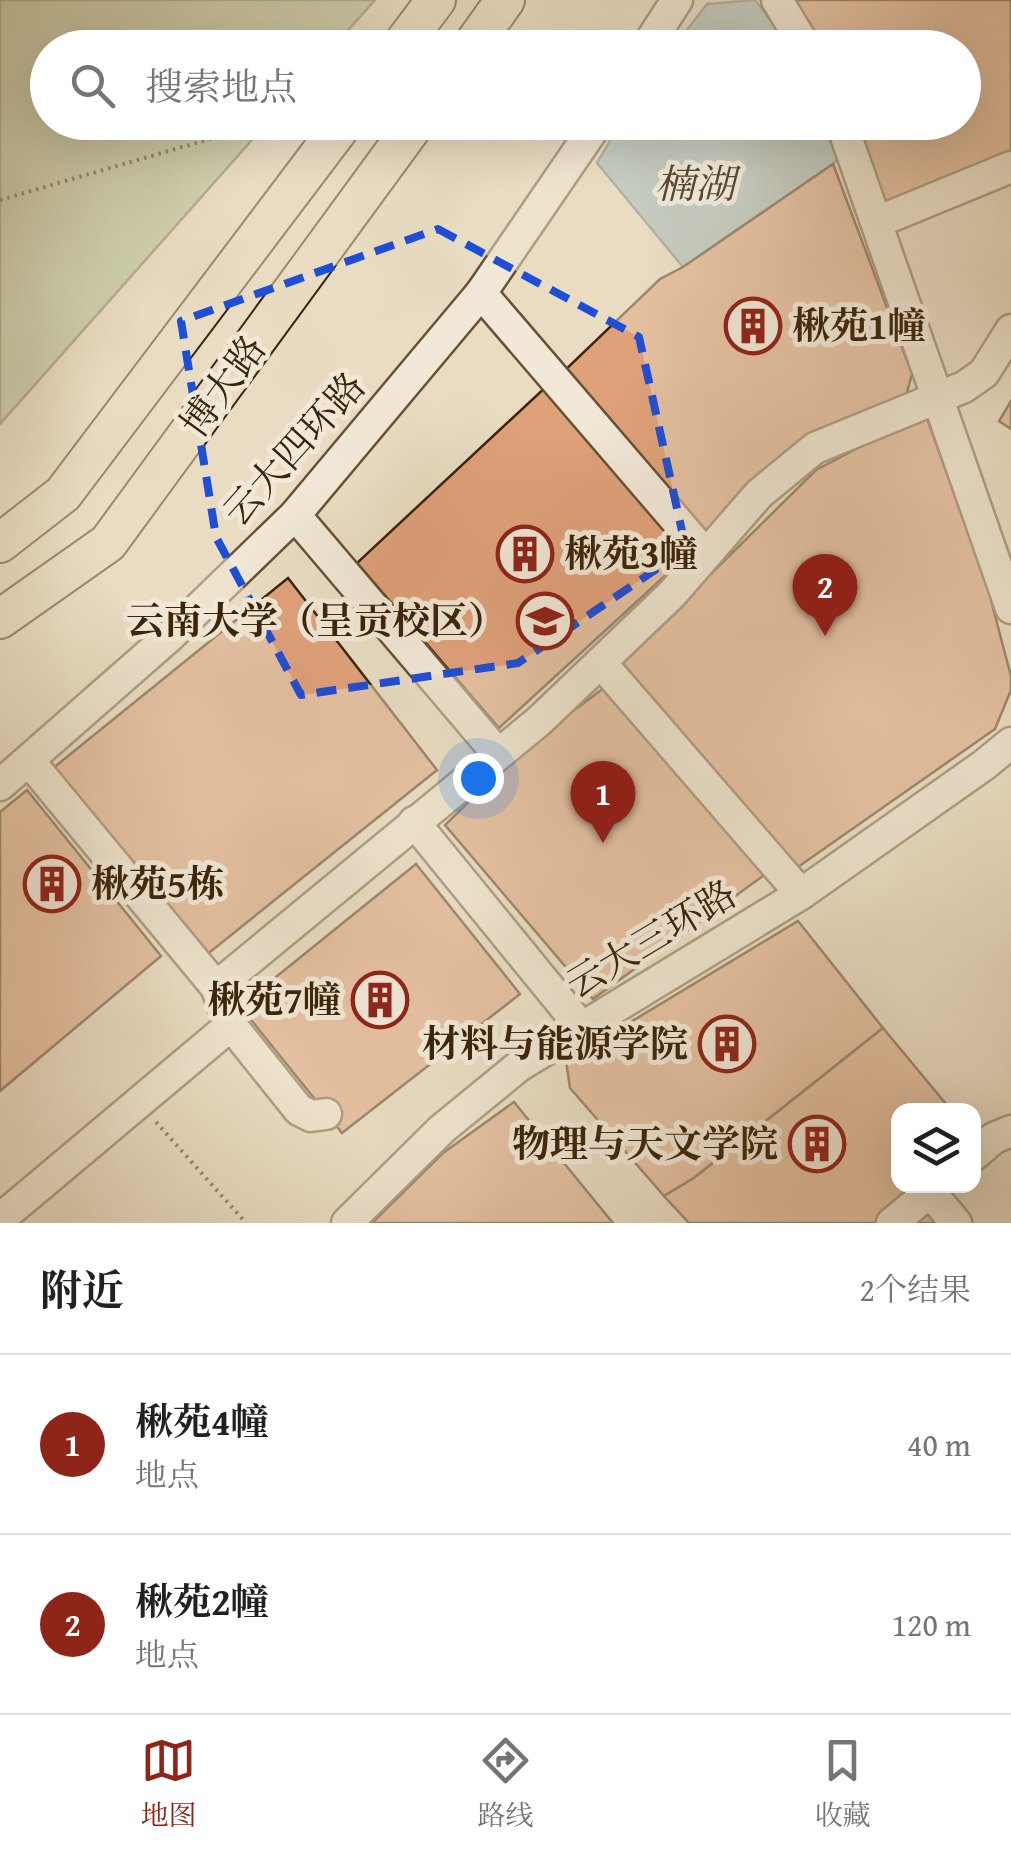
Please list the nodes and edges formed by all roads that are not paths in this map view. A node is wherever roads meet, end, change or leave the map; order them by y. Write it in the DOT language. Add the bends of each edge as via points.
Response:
graph roads {
  1 [pos="436,0"];
  2 [pos="505,0"];
  3 [pos="677,0"];
  4 [pos="777,0"];
  5 [pos="414,30"];
  6 [pos="483,30"];
  7 [pos="658,30"];
  8 [pos="795,30"];
  9 [pos="330,140"];
  10 [pos="403,140"];
  11 [pos="586,140"];
  12 [pos="848,140"];
  13 [pos="1011,167"];
  14 [pos="878,222"];
  15 [pos="481,293"];
  16 [pos="1011,330"];
  17 [pos="937,397"];
  18 [pos="296,515"];
  19 [pos="0,543"];
  20 [pos="705,554"];
  21 [pos="1011,608"];
  22 [pos="0,618"];
  23 [pos="602,664"];
  24 [pos="1011,743"];
  25 [pos="498,754"];
  26 [pos="30,762"];
  27 [pos="0,785"];
  28 [pos="414,822"];
  29 [pos="801,894"];
  30 [pos="216,986"];
  31 [pos="231,1025"];
  32 [pos="582,1028"];
  33 [pos="326,1114"];
  34 [pos="1011,1131"];
  35 [pos="981,1149"];
  36 [pos="929,1193"];
  37 [pos="937,1193"];
  38 [pos="0,1219"];
  39 [pos="347,1223"];
  40 [pos="892,1223"];
  41 [pos="956,1223"];
  1 -- 5 [label="main road"];
  2 -- 6 [label="main road"];
  3 -- 7 [label="lane"];
  4 -- 8 [label="lane"];
  9 -- 19 [label="main road, 博大路" via="63,494"];
  10 -- 22 [label="main road, 博大路" via="108,543"];
  11 -- 15 [label="lane, 云大四环路"];
  12 -- 14 [label="lane"];
  13 -- 14 [label="lane"];
  14 -- 17 [label="lane"];
  15 -- 18 [label="lane, 云大四环路"];
  15 -- 20 [label="lane"];
  16 -- 17 [label="lane" via="984,373"];
  17 -- 20 [label="lane" via="816,448 758,494"];
  17 -- 21 [label="lane"];
  18 -- 25 [label="lane"];
  18 -- 26 [label="lane, 云大四环路"];
  20 -- 23 [label="lane"];
  23 -- 25 [label="lane"];
  23 -- 29 [label="lane"];
  24 -- 29 [label="lane, 云大三环路"];
  25 -- 28 [label="lane"];
  26 -- 27 [label="lane, 云大四环路"];
  26 -- 30 [label="lane"];
  28 -- 30 [label="lane"];
  28 -- 32 [label="lane"];
  29 -- 32 [label="lane, 云大三环路"];
  30 -- 31 [label="lane"];
  31 -- 33 [label="lane" via="299,1110"];
  31 -- 38 [label="lane"];
  32 -- 39 [label="lane, 云大三环路" via="518,1066"];
  34 -- 35 [label="lane"];
  36 -- 40 [label="lane"];
  37 -- 41 [label="lane"];
}
